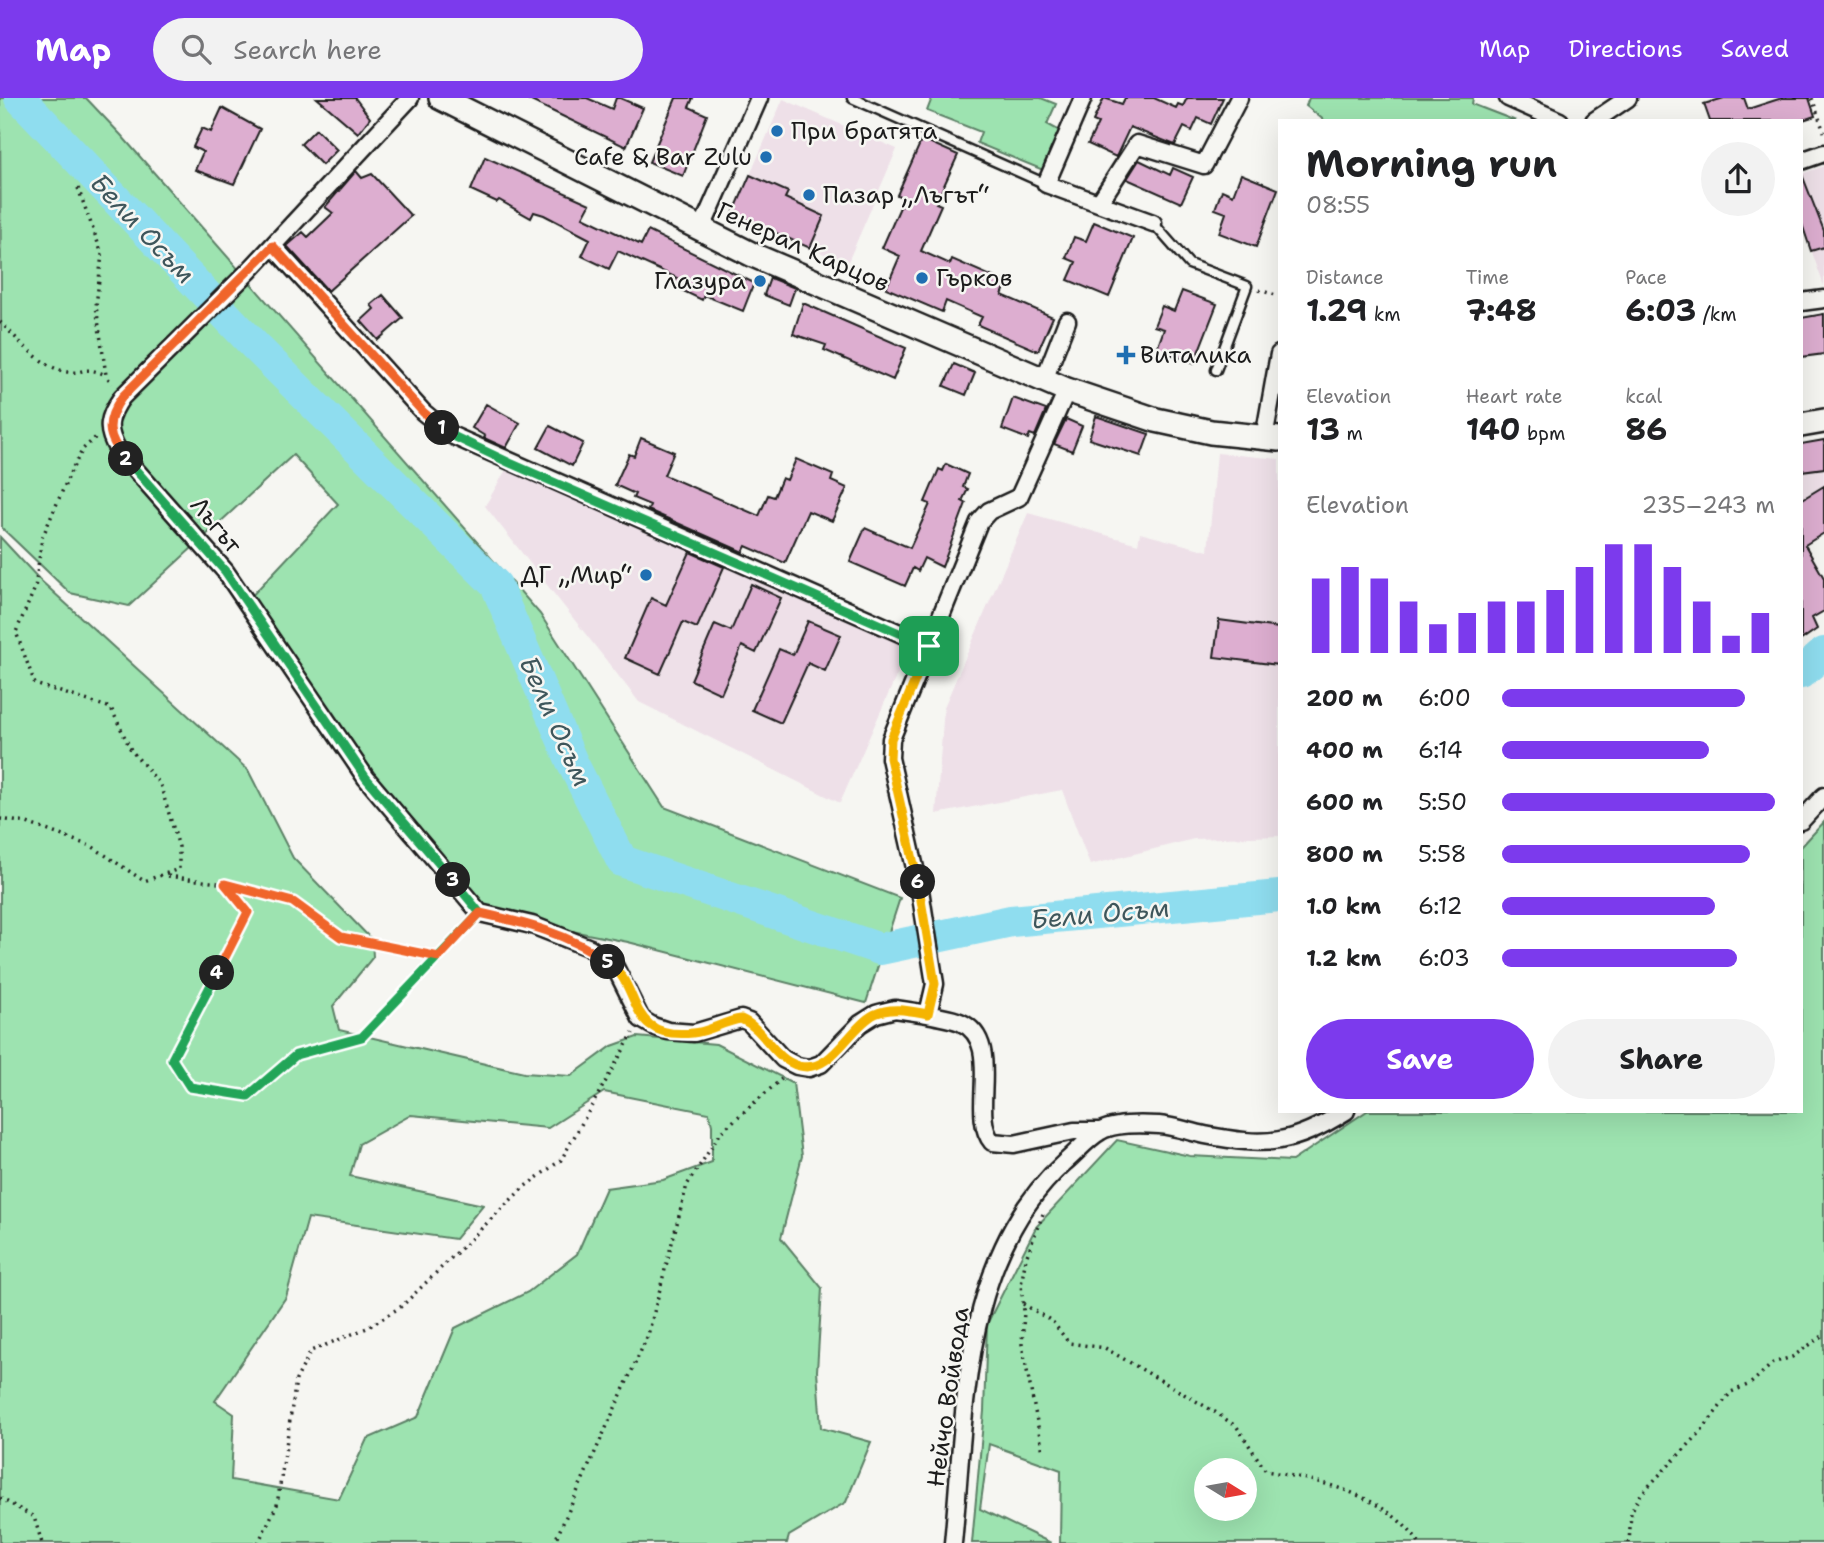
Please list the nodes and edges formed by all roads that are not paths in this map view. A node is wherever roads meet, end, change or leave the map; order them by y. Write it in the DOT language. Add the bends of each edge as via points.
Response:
graph roads {
  1 [pos="410,98"];
  2 [pos="441,98"];
  3 [pos="758,98"];
  4 [pos="852,98"];
  5 [pos="1083,98"];
  6 [pos="1239,98"];
  7 [pos="1508,98"];
  8 [pos="1628,98"];
  9 [pos="1555,119"];
  10 [pos="1597,119"];
  11 [pos="1824,153"];
  12 [pos="1803,161"];
  13 [pos="1046,184"];
  14 [pos="1099,203"];
  15 [pos="1153,223"];
  16 [pos="701,230"];
  17 [pos="273,246"];
  18 [pos="1824,299"];
  19 [pos="1803,302"];
  20 [pos="1067,321"];
  21 [pos="1278,366"];
  22 [pos="1216,370"];
  23 [pos="1044,380"];
  24 [pos="1066,390"];
  25 [pos="1824,421"];
  26 [pos="1803,425"];
  27 [pos="1272,439"];
  28 [pos="929,646"];
  29 [pos="1824,796"];
  30 [pos="1803,819"];
  31 [pos="928,1014"];
  32 [pos="1342,1113"];
  33 [pos="1101,1131"];
  34 [pos="953,1543"];
  1 -- 17 [label="street"];
  2 -- 16 [label="main road, Генерал Карцов"];
  3 -- 16 [label="street"];
  4 -- 13 [label="lane"];
  5 -- 13 [label="street"];
  6 -- 14 [label="street" via="1204,165 1137,144"];
  7 -- 9 [label="street"];
  8 -- 10 [label="street"];
  11 -- 12 [label="street"];
  13 -- 14 [label="street"];
  14 -- 15 [label="street"];
  15 -- 22 [label="lane" via="1189,264 1247,286"];
  16 -- 23 [label="main road, Генерал Карцов"];
  17 -- 28 [label="street" via="423,412 451,435"];
  17 -- 31 [label="street, Лъгът" via="122,397 107,426 118,450 225,571 366,778 480,913 532,925 590,948 615,967 641,1019 668,1031 694,1034 741,1019 783,1059 797,1066 821,1064 876,1014 895,1009"];
  18 -- 19 [label="street"];
  20 -- 23 [label="street"];
  21 -- 27 [label="street"];
  23 -- 24 [label="main road, Генерал Карцов"];
  24 -- 27 [label="main road, Генерал Карцов" via="1156,420"];
  24 -- 28 [label="street" via="1019,497 989,511 979,522"];
  25 -- 26 [label="main road"];
  28 -- 31 [label="street" via="891,739 890,758 931,956 935,984"];
  29 -- 30 [label="street"];
  31 -- 33 [label="street" via="962,1023 975,1033 986,1085 982,1124 992,1142 1014,1144 1074,1131"];
  32 -- 33 [label="street" via="1298,1138 1270,1142 1239,1142 1159,1125"];
  33 -- 34 [label="street, Нейчо Войвода" via="1056,1171 1022,1213 998,1257 976,1323"];
}
